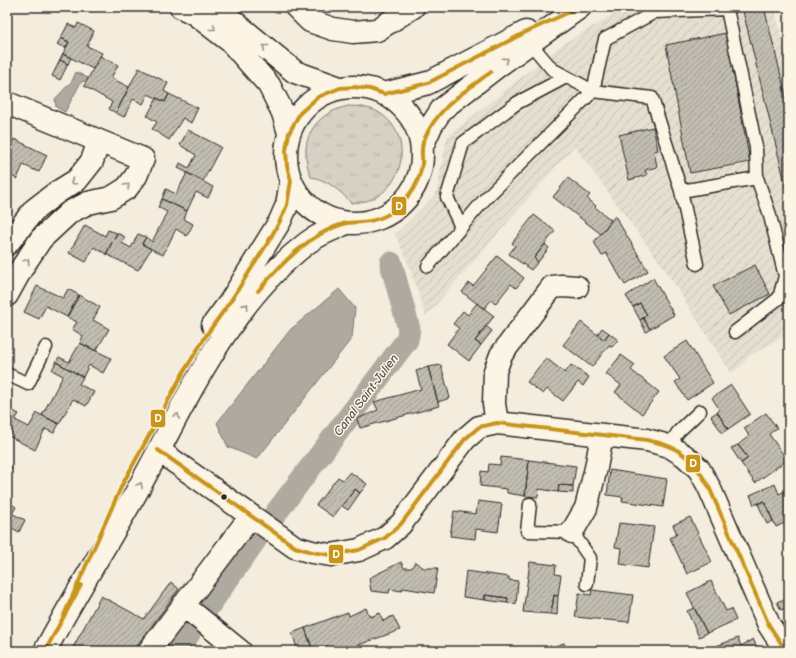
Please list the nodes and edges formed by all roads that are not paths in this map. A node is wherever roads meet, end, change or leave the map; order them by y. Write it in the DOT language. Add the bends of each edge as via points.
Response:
graph roads {
  1 [pos="181,7"];
  2 [pos="216,7"];
  3 [pos="296,7"];
  4 [pos="413,7"];
  5 [pos="576,9"];
  6 [pos="530,43"];
  7 [pos="566,76"];
  8 [pos="340,88"];
  9 [pos="593,91"];
  10 [pos="384,94"];
  11 [pos="7,103"];
  12 [pos="289,133"];
  13 [pos="99,141"];
  14 [pos="422,146"];
  15 [pos="757,178"];
  16 [pos="291,182"];
  17 [pos="681,191"];
  18 [pos="347,223"];
  19 [pos="461,227"];
  20 [pos="7,244"];
  21 [pos="697,264"];
  22 [pos="428,266"];
  23 [pos="577,287"];
  24 [pos="7,294"];
  25 [pos="735,332"];
  26 [pos="46,347"];
  27 [pos="7,374"];
  28 [pos="700,411"];
  29 [pos="497,422"];
  30 [pos="602,435"];
  31 [pos="669,446"];
  32 [pos="158,450"];
  33 [pos="530,504"];
  34 [pos="251,516"];
  35 [pos="572,532"];
  36 [pos="587,584"];
  37 [pos="184,605"];
  38 [pos="64,615"];
  39 [pos="45,651"];
  40 [pos="149,651"];
  41 [pos="240,651"];
  42 [pos="786,651"];
  1 -- 12 [label="main road, one-way" via="195,14 230,41 269,85 283,113"];
  8 -- 2 [label="main road, one-way" via="295,72"];
  3 -- 4 [label="main road" via="310,21 333,29 354,32 377,30"];
  5 -- 6 [label="main road"];
  5 -- 10 [label="main road" via="428,83"];
  6 -- 7 [label="lane" via="552,69"];
  14 -- 6 [label="main road, one-way" via="442,110"];
  7 -- 9 [label="lane"];
  7 -- 19 [label="lane" via="517,103 463,143 447,197"];
  8 -- 10 [label="main road" via="370,89"];
  8 -- 12 [label="main road" via="318,97 300,113"];
  9 -- 15 [label="lane" via="605,39 655,12 727,9 756,148"];
  9 -- 17 [label="lane" via="652,98"];
  9 -- 19 [label="lane" via="485,199"];
  10 -- 14 [label="main road" via="398,103 409,115"];
  11 -- 13 [label="main road"];
  12 -- 16 [label="main road" via="286,155"];
  13 -- 20 [label="main road, one-way" via="92,161 77,180 34,210"];
  24 -- 13 [label="main road, one-way" via="41,239 70,212 88,203 111,198 127,188 136,176 143,159"];
  14 -- 18 [label="main road" via="422,164 409,196 397,208 382,217 365,222"];
  15 -- 17 [label="lane"];
  15 -- 25 [label="lane" via="769,212 785,276 779,298"];
  16 -- 18 [label="main road" via="304,202 324,216"];
  16 -- 38 [label="main road" via="287,205 280,221 183,373 122,485"];
  17 -- 21 [label="lane"];
  32 -- 18 [label="main road, one-way" via="195,381 243,309 275,271 308,243"];
  19 -- 22 [label="lane"];
  23 -- 29 [label="main road" via="552,287 501,355 495,371 494,404"];
  26 -- 27 [label="lane" via="28,384"];
  28 -- 31 [label="lane" via="678,432"];
  29 -- 30 [label="main road"];
  29 -- 34 [label="main road" via="479,427 465,439 401,524 385,538 359,550 331,555 295,547"];
  30 -- 31 [label="main road" via="647,440"];
  30 -- 35 [label="main road" via="586,508"];
  31 -- 42 [label="main road" via="685,456 699,470 710,487 769,625"];
  32 -- 34 [label="main road"];
  38 -- 32 [label="main road, one-way"];
  33 -- 35 [label="lane" via="528,530"];
  34 -- 37 [label="main road"];
  35 -- 36 [label="lane" via="590,558"];
  37 -- 40 [label="main road"];
  37 -- 41 [label="main road"];
  38 -- 39 [label="main road"];
}
